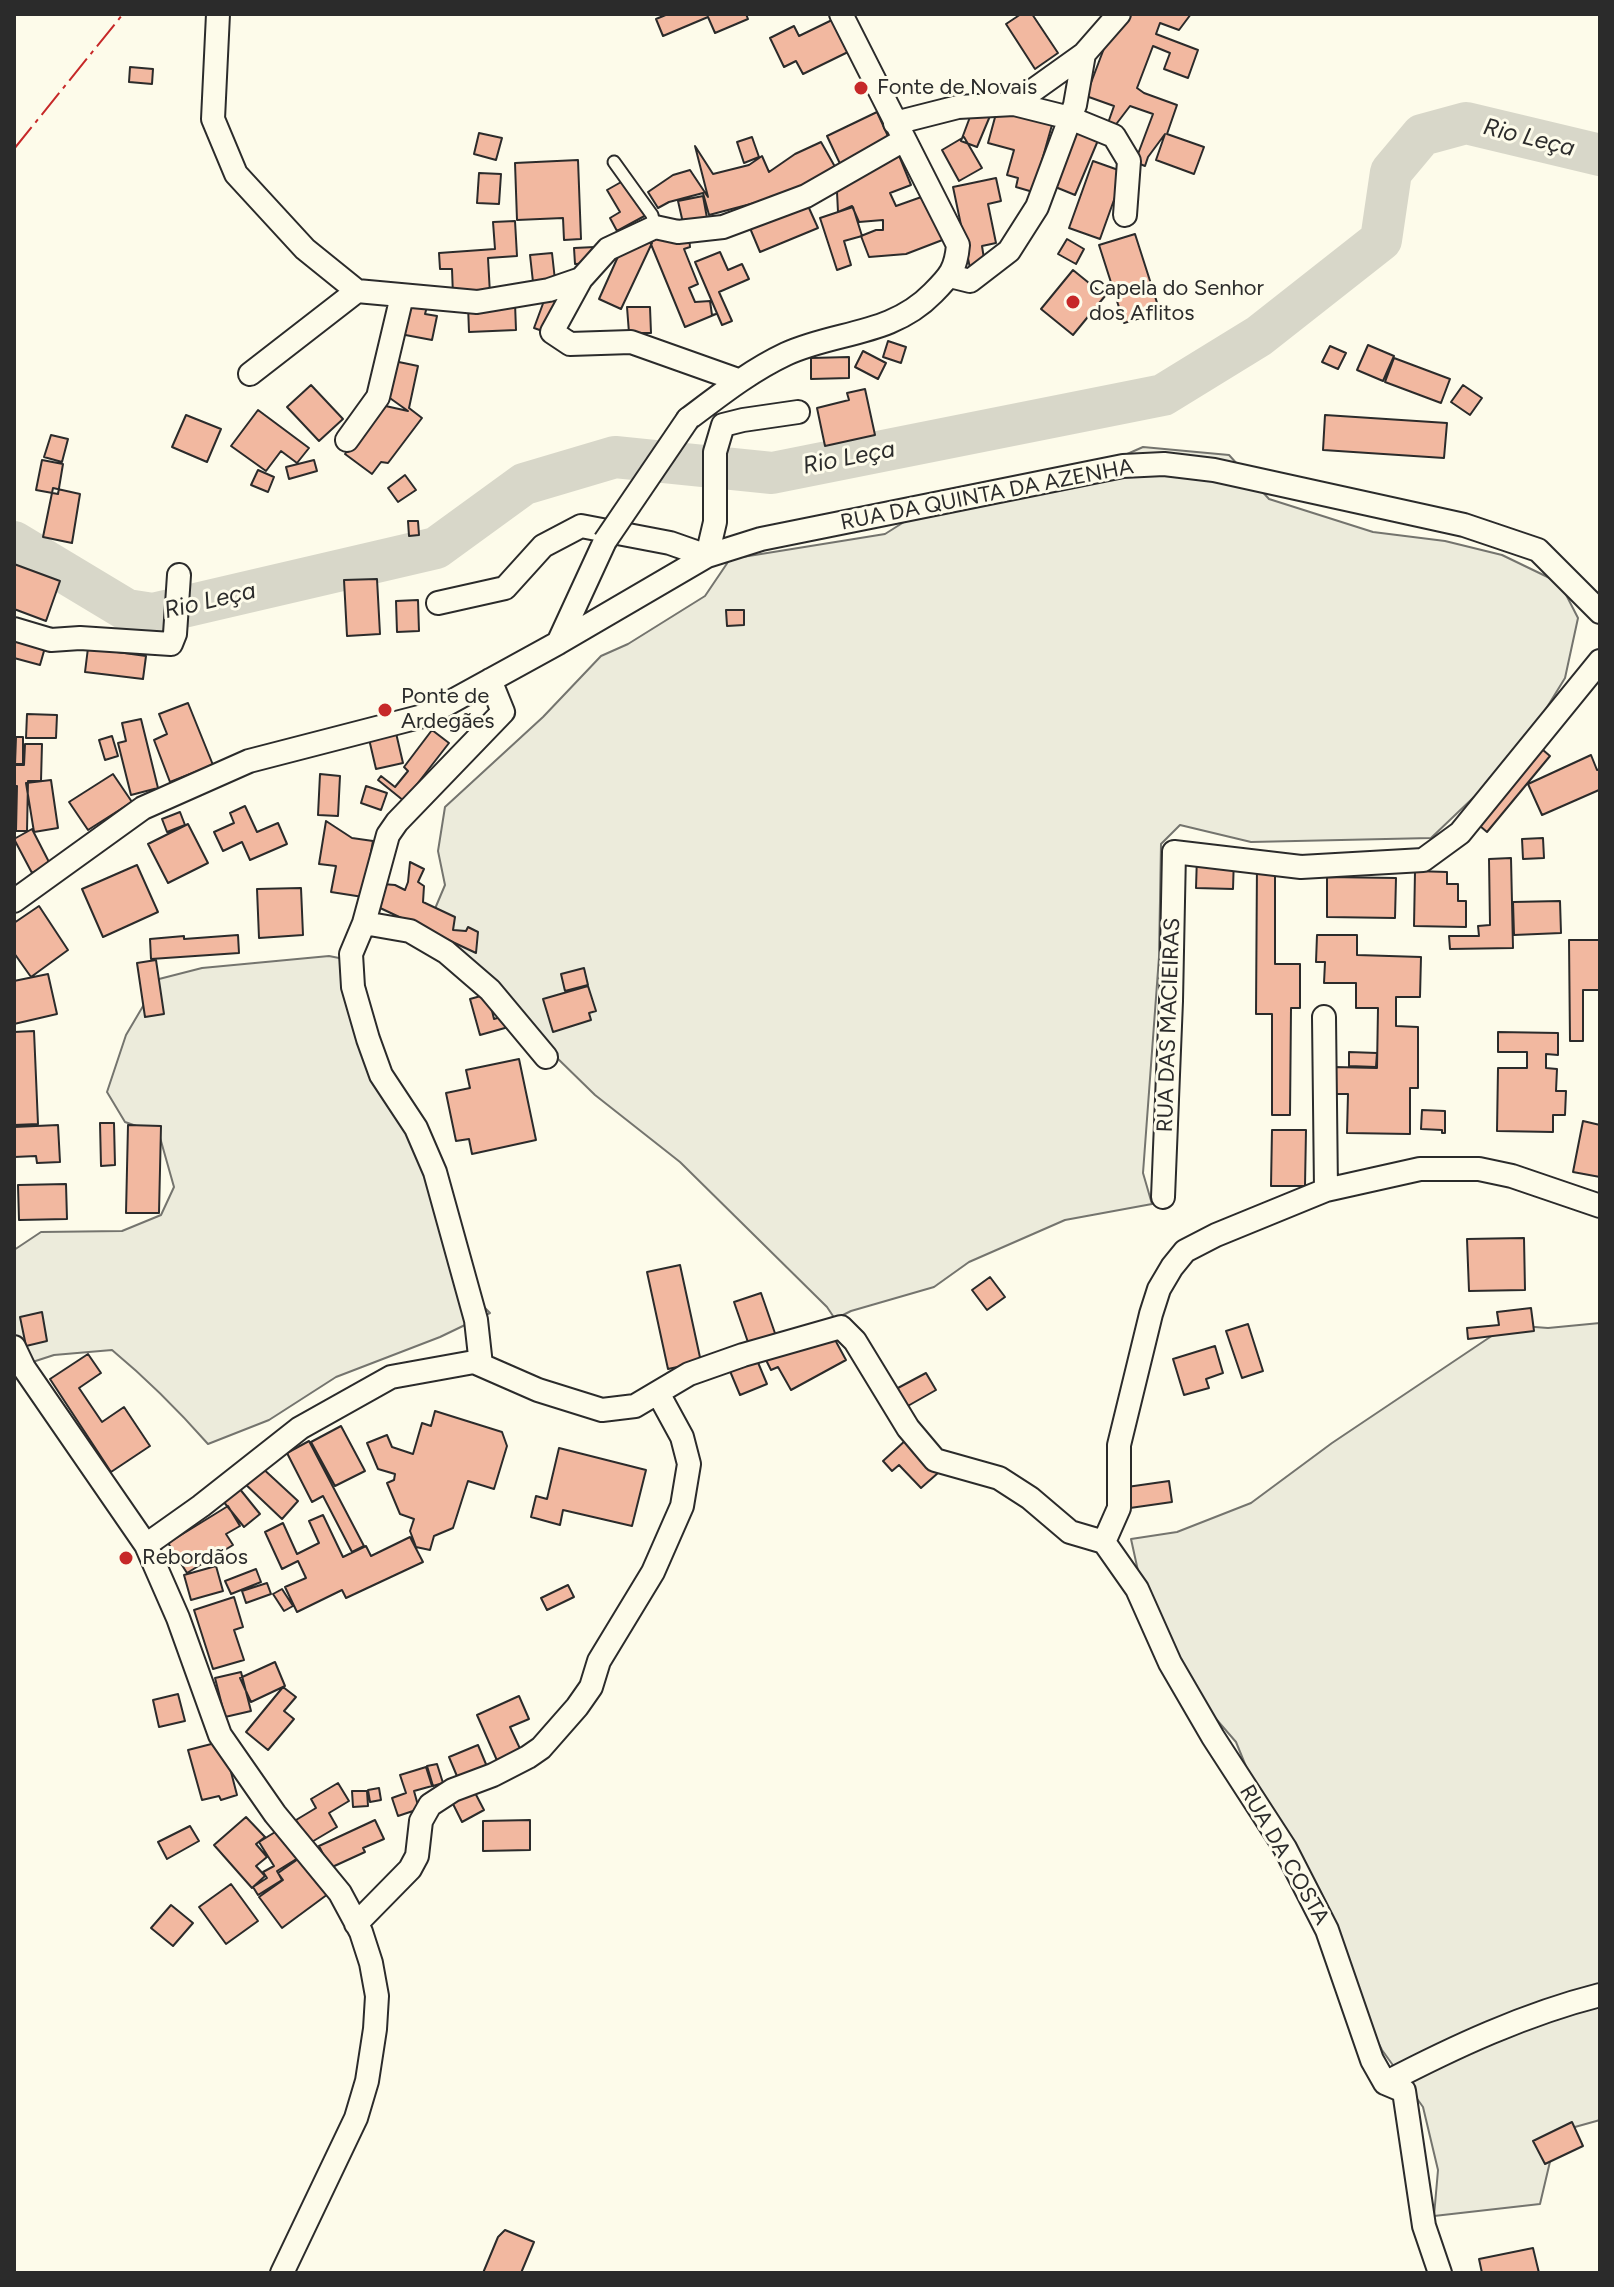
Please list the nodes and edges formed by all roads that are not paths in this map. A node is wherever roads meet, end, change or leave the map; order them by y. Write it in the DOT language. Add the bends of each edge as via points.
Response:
graph roads {
  1 [pos="218,14"];
  2 [pos="841,14"];
  3 [pos="1119,14"];
  4 [pos="1084,54"];
  5 [pos="1014,104"];
  6 [pos="1070,118"];
  7 [pos="899,132"];
  8 [pos="614,162"];
  9 [pos="1125,215"];
  10 [pos="655,227"];
  11 [pos="950,276"];
  12 [pos="581,279"];
  13 [pos="357,291"];
  14 [pos="402,296"];
  15 [pos="250,374"];
  16 [pos="738,380"];
  17 [pos="798,412"];
  18 [pos="347,440"];
  19 [pos="707,556"];
  20 [pos="179,575"];
  21 [pos="438,603"];
  22 [pos="1600,612"];
  23 [pos="14,629"];
  24 [pos="558,643"];
  25 [pos="1600,661"];
  26 [pos="490,680"];
  27 [pos="14,901"];
  28 [pos="364,923"];
  29 [pos="1324,1017"];
  30 [pos="546,1057"];
  31 [pos="1326,1190"];
  32 [pos="1163,1197"];
  33 [pos="1600,1206"];
  34 [pos="14,1347"];
  35 [pos="481,1365"];
  36 [pos="658,1393"];
  37 [pos="1104,1542"];
  38 [pos="146,1545"];
  39 [pos="356,1924"];
  40 [pos="1600,1995"];
  41 [pos="1385,2083"];
  42 [pos="282,2273"];
  43 [pos="1440,2273"];
  1 -- 13 [label="street" via="213,119 236,174 305,249"];
  2 -- 7 [label="street"];
  3 -- 4 [label="street"];
  4 -- 5 [label="street"];
  4 -- 6 [label="street"];
  5 -- 6 [label="street"];
  5 -- 7 [label="street" via="958,107"];
  6 -- 9 [label="street" via="1114,136 1129,161"];
  6 -- 11 [label="street" via="1037,207 1009,251 970,281"];
  7 -- 10 [label="street" via="806,196 723,227 678,232"];
  7 -- 11 [label="street" via="958,245"];
  8 -- 10 [label="lane"];
  10 -- 12 [label="street" via="608,249"];
  11 -- 16 [label="street" via="919,307 868,331 788,353"];
  12 -- 14 [label="street" via="477,302"];
  12 -- 16 [label="street" via="552,332 570,344 631,342"];
  13 -- 14 [label="street"];
  13 -- 15 [label="street"];
  14 -- 18 [label="street" via="378,397"];
  16 -- 24 [label="street, bridge" via="688,419 605,541"];
  17 -- 19 [label="street" via="723,425 715,452 715,522"];
  19 -- 21 [label="street" via="670,543 581,526 543,546 505,588"];
  19 -- 22 [label="street, RUA DA QUINTA DA AZENHA" via="761,539 1086,473 1164,464 1214,470 1464,525 1538,550"];
  19 -- 24 [label="street, RUA DA QUINTA DA AZENHA"];
  20 -- 23 [label="street" via="171,644 51,640"];
  24 -- 26 [label="street, RUA DA QUINTA DA AZENHA"];
  25 -- 32 [label="street, RUA DAS MACIEIRAS" via="1460,833 1423,860 1301,867 1174,852"];
  26 -- 27 [label="street, RUA DA QUINTA DA AZENHA" via="427,715 249,761 143,808"];
  26 -- 28 [label="street" via="503,712 388,835"];
  28 -- 30 [label="street" via="410,931 446,952 490,990"];
  28 -- 35 [label="street" via="351,954 353,987 381,1075 416,1128 435,1172 476,1320"];
  29 -- 31 [label="street"];
  31 -- 33 [label="street" via="1420,1169 1479,1169"];
  31 -- 37 [label="street" via="1216,1235 1185,1251 1172,1267 1151,1314 1119,1445 1119,1508"];
  34 -- 38 [label="street"];
  35 -- 36 [label="street" via="602,1410 635,1406"];
  35 -- 38 [label="street" via="391,1377 300,1428"];
  36 -- 37 [label="street" via="689,1374 841,1327 935,1460 999,1478 1070,1532"];
  36 -- 39 [label="street" via="682,1437 689,1464 682,1506 653,1572 599,1661 591,1687 541,1748 430,1805 410,1869"];
  37 -- 41 [label="street, RUA DA COSTA" via="1137,1589 1184,1688 1285,1848 1327,1930 1372,2060"];
  38 -- 39 [label="street" via="220,1735 340,1893"];
  39 -- 42 [label="street" via="377,1996 367,2081 356,2118"];
  40 -- 41 [label="street" via="1457,2046"];
  41 -- 43 [label="street, RUA DA COSTA" via="1404,2091 1424,2226"];
}
